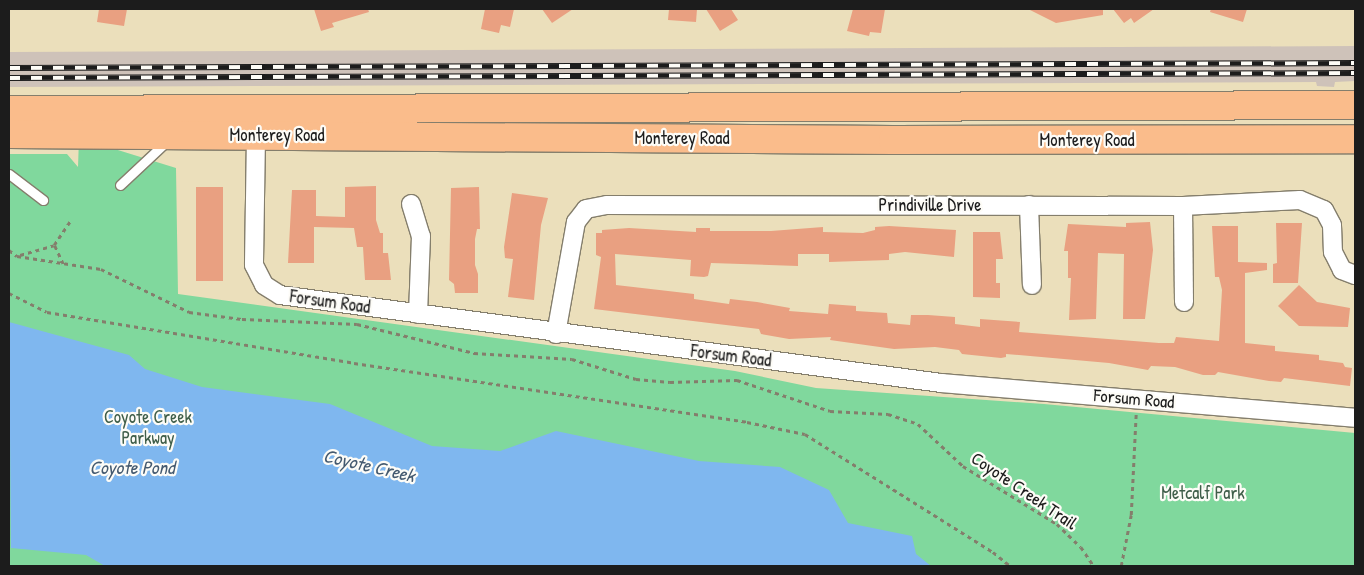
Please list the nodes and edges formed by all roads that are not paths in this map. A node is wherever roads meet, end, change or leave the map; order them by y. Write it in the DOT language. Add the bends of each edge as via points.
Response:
graph roads {
  1 [pos="1355,105"];
  2 [pos="9,110"];
  3 [pos="9,134"];
  4 [pos="175,134"];
  5 [pos="256,135"];
  6 [pos="1355,139"];
  7 [pos="9,174"];
  8 [pos="120,185"];
  9 [pos="43,200"];
  10 [pos="411,204"];
  11 [pos="1029,205"];
  12 [pos="1183,206"];
  13 [pos="1355,275"];
  14 [pos="1032,285"];
  15 [pos="1184,302"];
  16 [pos="418,314"];
  17 [pos="556,334"];
  18 [pos="1355,418"];
  1 -- 2 [label="main road, Monterey Road"];
  3 -- 4 [label="main road, Monterey Road"];
  4 -- 5 [label="main road, Monterey Road"];
  4 -- 8 [label="lane"];
  5 -- 6 [label="main road, Monterey Road" via="883,140"];
  5 -- 16 [label="street, Forsum Road" via="254,266 264,285 280,295"];
  7 -- 9 [label="lane"];
  10 -- 16 [label="street" via="420,236"];
  11 -- 12 [label="street, Prindiville Drive"];
  11 -- 14 [label="street"];
  11 -- 17 [label="street, Prindiville Drive" via="607,205 586,209 576,222"];
  12 -- 13 [label="street, Prindiville Drive" via="1300,200 1324,210 1332,225 1333,252 1342,270"];
  12 -- 15 [label="street"];
  16 -- 17 [label="street, Forsum Road"];
  17 -- 18 [label="street, Forsum Road" via="941,383"];
}
